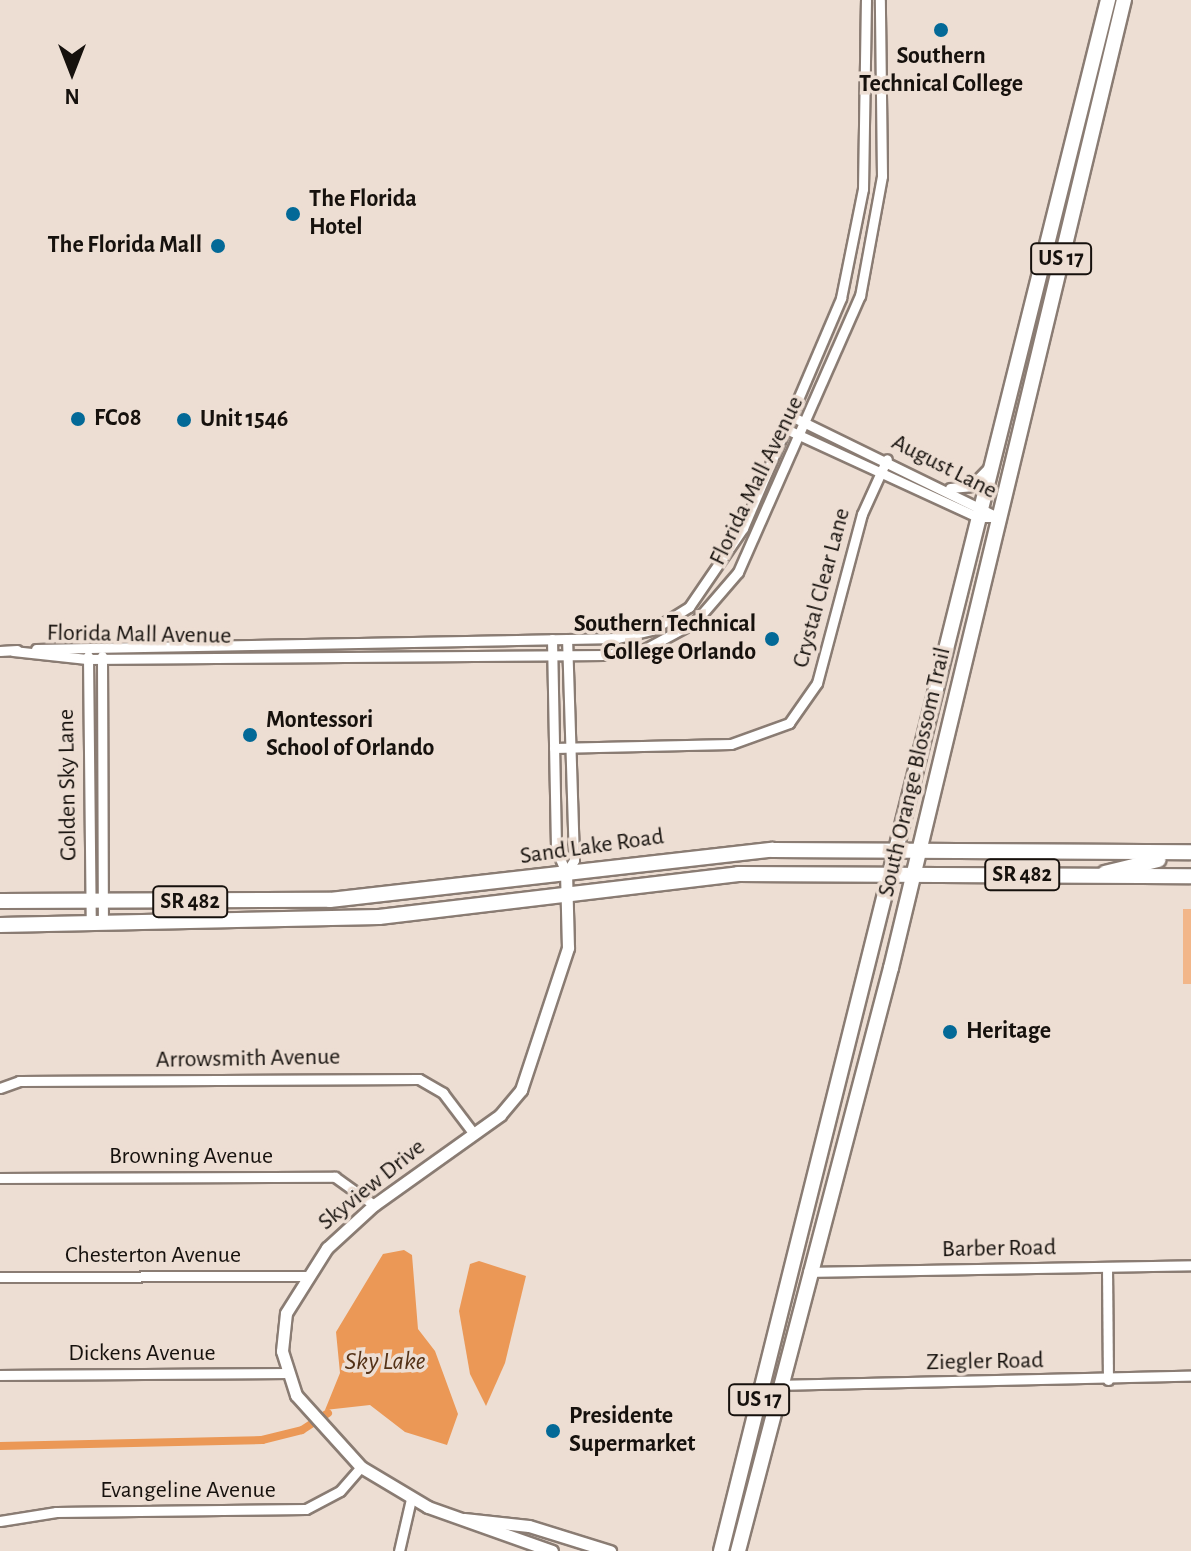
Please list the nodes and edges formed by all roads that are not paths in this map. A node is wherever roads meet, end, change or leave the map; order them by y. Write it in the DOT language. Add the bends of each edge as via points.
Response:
graph roads {
  1 [pos="866,0"];
  2 [pos="880,0"];
  3 [pos="1108,0"];
  4 [pos="1124,0"];
  5 [pos="793,417"];
  6 [pos="807,424"];
  7 [pos="786,429"];
  8 [pos="801,436"];
  9 [pos="887,459"];
  10 [pos="990,466"];
  11 [pos="879,473"];
  12 [pos="946,488"];
  13 [pos="979,511"];
  14 [pos="997,517"];
  15 [pos="552,639"];
  16 [pos="567,639"];
  17 [pos="206,643"];
  18 [pos="90,645"];
  19 [pos="103,645"];
  20 [pos="0,651"];
  21 [pos="13,651"];
  22 [pos="567,655"];
  23 [pos="552,656"];
  24 [pos="206,658"];
  25 [pos="87,659"];
  26 [pos="102,659"];
  27 [pos="554,748"];
  28 [pos="570,748"];
  29 [pos="896,849"];
  30 [pos="920,849"];
  31 [pos="1191,853"];
  32 [pos="890,872"];
  33 [pos="913,872"];
  34 [pos="566,873"];
  35 [pos="1101,875"];
  36 [pos="1191,876"];
  37 [pos="566,893"];
  38 [pos="380,897"];
  39 [pos="0,901"];
  40 [pos="97,901"];
  41 [pos="379,917"];
  42 [pos="97,924"];
  43 [pos="0,925"];
  44 [pos="0,1088"];
  45 [pos="474,1134"];
  46 [pos="0,1178"];
  47 [pos="374,1205"];
  48 [pos="797,1249"];
  49 [pos="1191,1265"];
  50 [pos="1107,1267"];
  51 [pos="792,1269"];
  52 [pos="808,1272"];
  53 [pos="306,1276"];
  54 [pos="0,1277"];
  55 [pos="802,1294"];
  56 [pos="285,1373"];
  57 [pos="0,1375"];
  58 [pos="1191,1376"];
  59 [pos="1108,1380"];
  60 [pos="779,1385"];
  61 [pos="361,1467"];
  62 [pos="411,1499"];
  63 [pos="464,1519"];
  64 [pos="0,1521"];
  65 [pos="399,1551"];
  66 [pos="552,1551"];
  67 [pos="610,1551"];
  68 [pos="721,1551"];
  69 [pos="738,1551"];
  1 -- 5 [label="street, Florida Mall Avenue" via="866,158 857,231 841,298"];
  2 -- 6 [label="street, Florida Mall Avenue" via="883,161 872,249"];
  3 -- 10 [label="main road, South Orange Blossom Trail / US 17"];
  4 -- 14 [label="main road, South Orange Blossom Trail / US 17"];
  5 -- 6 [label="street, August Lane"];
  5 -- 7 [label="street, Florida Mall Avenue"];
  6 -- 8 [label="street, Florida Mall Avenue"];
  6 -- 9 [label="street, August Lane"];
  7 -- 8 [label="street, August Lane"];
  7 -- 16 [label="street, Florida Mall Avenue" via="726,562 689,607 641,634"];
  8 -- 11 [label="street, August Lane"];
  8 -- 22 [label="street, Florida Mall Avenue" via="718,601 645,649"];
  9 -- 11 [label="street, Crystal Clear Lane"];
  9 -- 12 [label="street, August Lane"];
  10 -- 12 [label="street" via="971,486"];
  10 -- 13 [label="main road, South Orange Blossom Trail / US 17"];
  11 -- 13 [label="street, August Lane"];
  11 -- 28 [label="street, Crystal Clear Lane" via="817,683 789,723 731,744"];
  12 -- 13 [label="street, August Lane"];
  13 -- 14 [label="street, August Lane"];
  13 -- 29 [label="main road, South Orange Blossom Trail / US 17"];
  14 -- 30 [label="main road, South Orange Blossom Trail / US 17"];
  15 -- 16 [label="street, Florida Mall Avenue"];
  15 -- 17 [label="street, Florida Mall Avenue"];
  15 -- 23 [label="street"];
  16 -- 22 [label="street"];
  17 -- 19 [label="street, Florida Mall Avenue"];
  17 -- 24 [label="street"];
  18 -- 19 [label="street, Florida Mall Avenue"];
  18 -- 21 [label="street, Florida Mall Avenue"];
  18 -- 25 [label="street, Golden Sky Lane"];
  19 -- 26 [label="street, Golden Sky Lane"];
  20 -- 21 [label="street, Florida Mall Avenue"];
  21 -- 25 [label="street, Florida Mall Avenue"];
  22 -- 23 [label="street, Florida Mall Avenue"];
  22 -- 28 [label="street"];
  23 -- 24 [label="street, Florida Mall Avenue"];
  23 -- 27 [label="street"];
  24 -- 26 [label="street, Florida Mall Avenue"];
  25 -- 26 [label="street, Florida Mall Avenue"];
  25 -- 40 [label="street, Golden Sky Lane"];
  26 -- 40 [label="street, Golden Sky Lane"];
  27 -- 28 [label="street, Crystal Clear Lane"];
  27 -- 34 [label="street" via="556,849"];
  28 -- 34 [label="street" via="574,860"];
  29 -- 30 [label="main road, Sand Lake Road / SR 482"];
  29 -- 32 [label="main road, South Orange Blossom Trail / US 17"];
  29 -- 34 [label="main road, Sand Lake Road / SR 482" via="711,854"];
  30 -- 31 [label="main road, Sand Lake Road / SR 482"];
  30 -- 33 [label="main road, South Orange Blossom Trail / US 17"];
  31 -- 35 [label="main road"];
  32 -- 33 [label="main road, Sand Lake Road / SR 482"];
  32 -- 37 [label="main road, Sand Lake Road / SR 482" via="703,876"];
  32 -- 48 [label="main road, South Orange Blossom Trail / US 17"];
  33 -- 35 [label="main road, Sand Lake Road / SR 482"];
  33 -- 52 [label="main road, South Orange Blossom Trail / US 17"];
  34 -- 37 [label="street, Skyview Drive"];
  34 -- 38 [label="main road, Sand Lake Road / SR 482"];
  35 -- 36 [label="main road, Sand Lake Road / SR 482"];
  37 -- 41 [label="main road, Sand Lake Road / SR 482"];
  37 -- 45 [label="street, Skyview Drive" via="568,948 538,1054 521,1090"];
  38 -- 40 [label="main road, Sand Lake Road / SR 482"];
  38 -- 41 [label="main road"];
  39 -- 40 [label="main road, Sand Lake Road / SR 482"];
  40 -- 42 [label="street, Golden Sky Lane"];
  41 -- 42 [label="main road, Sand Lake Road / SR 482"];
  42 -- 43 [label="main road, Sand Lake Road / SR 482"];
  44 -- 45 [label="street, Arrowsmith Avenue" via="19,1081 419,1079 443,1093"];
  45 -- 47 [label="street, Skyview Drive"];
  46 -- 47 [label="street, Browning Avenue" via="335,1177"];
  47 -- 53 [label="street, Skyview Drive"];
  48 -- 51 [label="main road, South Orange Blossom Trail / US 17"];
  48 -- 52 [label="main road"];
  49 -- 50 [label="street, Barber Road"];
  50 -- 52 [label="street, Barber Road"];
  50 -- 59 [label="street"];
  51 -- 55 [label="main road"];
  51 -- 68 [label="main road, South Orange Blossom Trail / US 17"];
  52 -- 55 [label="main road, South Orange Blossom Trail / US 17"];
  53 -- 54 [label="street, Chesterton Avenue"];
  53 -- 56 [label="street, Skyview Drive" via="286,1313"];
  55 -- 60 [label="main road, South Orange Blossom Trail / US 17"];
  56 -- 57 [label="street, Dickens Avenue"];
  56 -- 61 [label="street" via="320,1427"];
  58 -- 59 [label="street, Ziegler Road"];
  59 -- 60 [label="street, Ziegler Road"];
  60 -- 69 [label="main road, South Orange Blossom Trail / US 17"];
  61 -- 62 [label="street"];
  61 -- 64 [label="street, Evangeline Avenue" via="340,1491 306,1509 56,1512"];
  62 -- 63 [label="street"];
  62 -- 65 [label="street"];
  63 -- 66 [label="street"];
  63 -- 67 [label="street" via="529,1526"];
}
